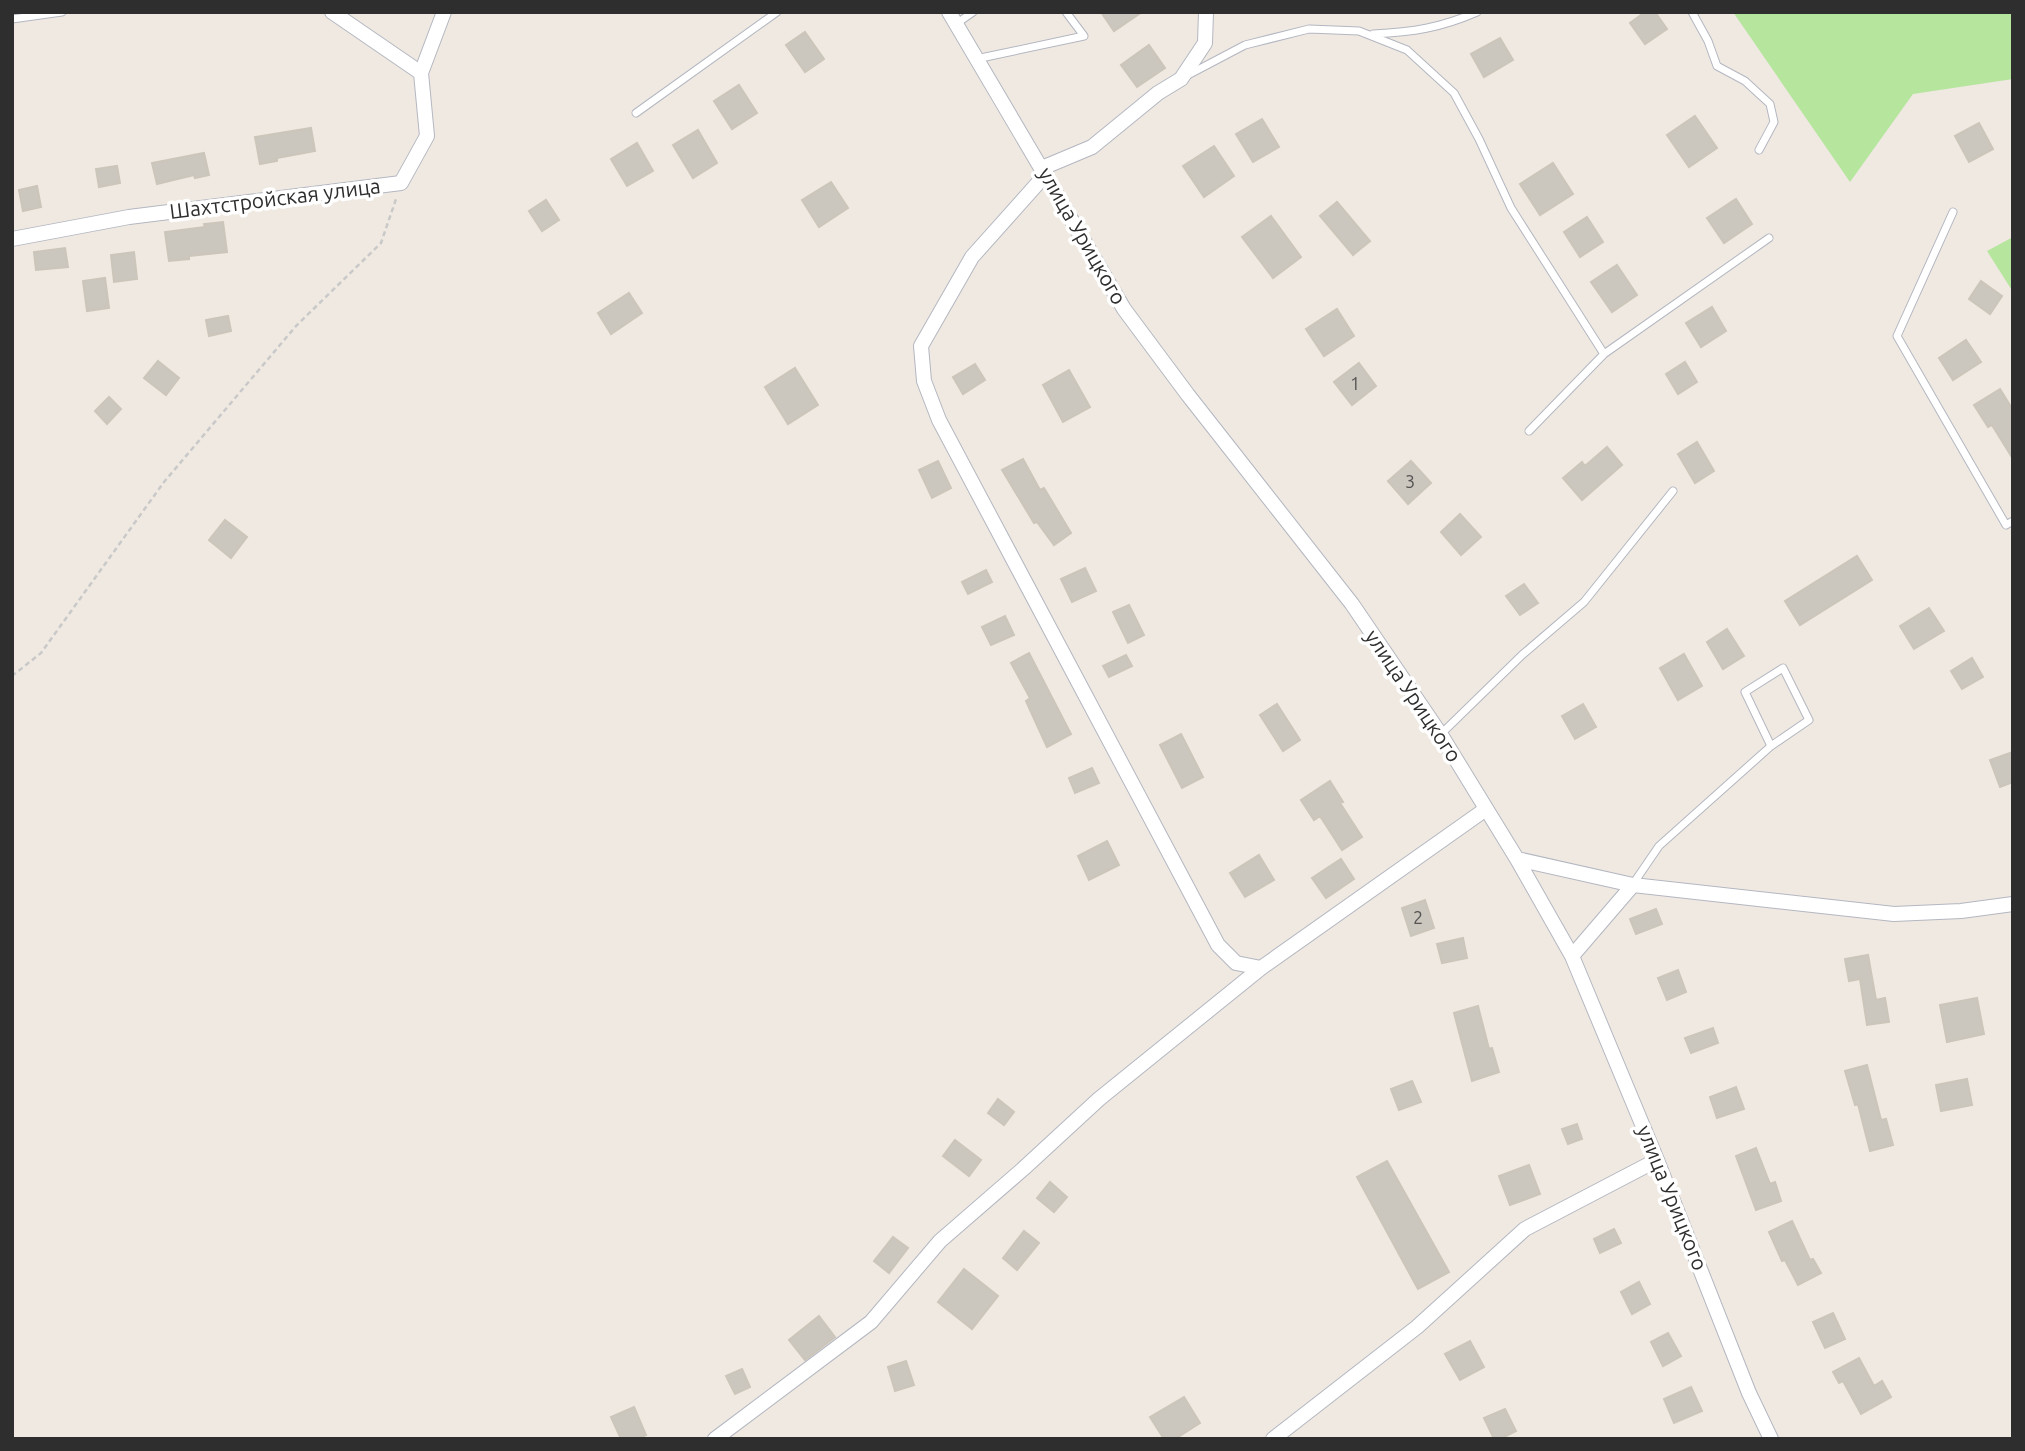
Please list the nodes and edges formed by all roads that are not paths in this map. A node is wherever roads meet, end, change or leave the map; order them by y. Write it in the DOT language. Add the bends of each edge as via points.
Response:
graph roads {
  1 [pos="62,12"];
  2 [pos="332,12"];
  3 [pos="444,12"];
  4 [pos="777,12"];
  5 [pos="973,12"];
  6 [pos="1066,12"];
  7 [pos="1206,12"];
  8 [pos="1477,12"];
  9 [pos="1692,12"];
  10 [pos="953,18"];
  11 [pos="12,19"];
  12 [pos="1369,34"];
  13 [pos="975,59"];
  14 [pos="421,73"];
  15 [pos="1181,79"];
  16 [pos="636,113"];
  17 [pos="1759,150"];
  18 [pos="1044,171"];
  19 [pos="1952,212"];
  20 [pos="1769,238"];
  21 [pos="12,239"];
  22 [pos="1604,354"];
  23 [pos="1529,431"];
  24 [pos="1673,491"];
  25 [pos="2013,521"];
  26 [pos="1441,735"];
  27 [pos="1771,746"];
  28 [pos="1486,809"];
  29 [pos="1517,859"];
  30 [pos="1633,885"];
  31 [pos="2013,904"];
  32 [pos="1572,956"];
  33 [pos="1261,968"];
  34 [pos="1657,1160"];
  35 [pos="715,1439"];
  36 [pos="1273,1439"];
  37 [pos="1771,1439"];
  1 -- 11 [label="lane"];
  2 -- 14 [label="street"];
  3 -- 14 [label="street, Шахтстройская улица"];
  4 -- 16 [label="lane"];
  5 -- 10 [label="lane"];
  6 -- 13 [label="lane" via="1084,36"];
  7 -- 15 [label="street" via="1205,43"];
  8 -- 12 [label="lane" via="1414,32"];
  9 -- 17 [label="lane" via="1717,66 1745,81 1770,104 1774,122"];
  10 -- 13 [label="street, улица Урицкого"];
  12 -- 15 [label="lane" via="1309,29 1245,45"];
  12 -- 22 [label="lane" via="1407,50 1454,93 1511,208"];
  13 -- 18 [label="street, улица Урицкого"];
  14 -- 21 [label="street, Шахтстройская улица" via="426,136 401,183 129,217"];
  15 -- 18 [label="street" via="1092,147"];
  18 -- 26 [label="street, улица Урицкого" via="1124,309 1352,604"];
  18 -- 33 [label="street" via="972,257 921,346 924,381 939,420 1218,944 1236,963"];
  19 -- 25 [label="lane" via="1897,336 2006,525"];
  20 -- 22 [label="lane"];
  22 -- 23 [label="lane"];
  24 -- 26 [label="lane" via="1584,602 1522,654"];
  26 -- 28 [label="street, улица Урицкого"];
  27 -- 27 [label="lane" via="1809,720 1783,668 1745,692"];
  27 -- 30 [label="lane" via="1659,846"];
  28 -- 29 [label="street, улица Урицкого"];
  28 -- 33 [label="street"];
  29 -- 30 [label="street"];
  29 -- 32 [label="street, улица Урицкого"];
  30 -- 31 [label="street" via="1894,914"];
  30 -- 32 [label="street"];
  32 -- 34 [label="street, улица Урицкого"];
  33 -- 35 [label="street" via="1099,1099 940,1241 871,1322"];
  34 -- 36 [label="street" via="1525,1229 1417,1327"];
  34 -- 37 [label="street, улица Урицкого"];
}
